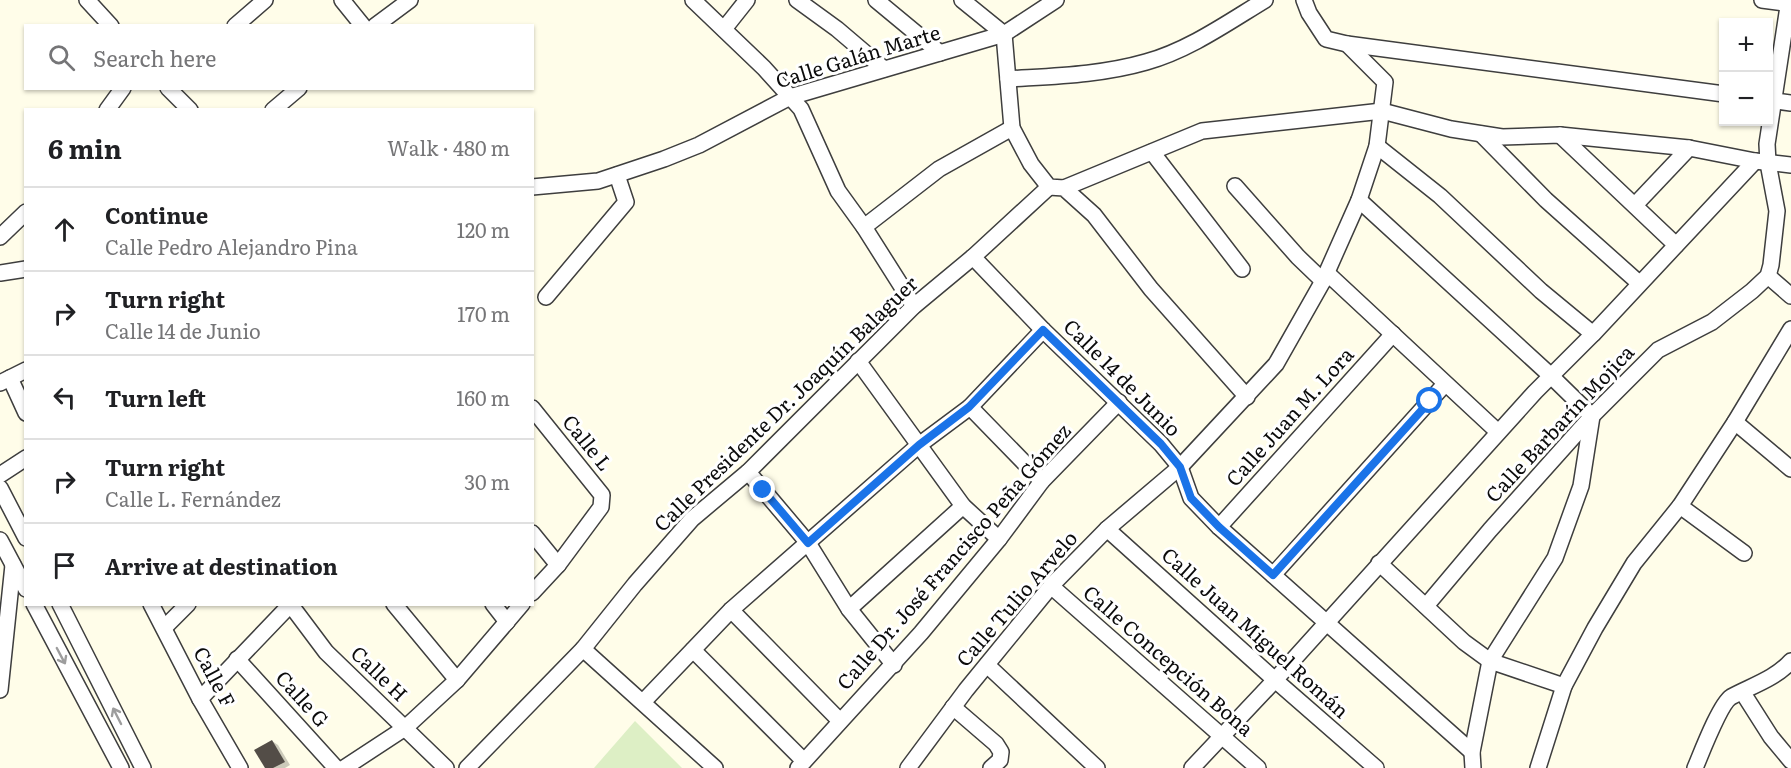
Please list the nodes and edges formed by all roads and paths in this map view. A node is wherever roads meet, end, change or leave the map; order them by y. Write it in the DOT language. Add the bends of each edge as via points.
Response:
graph roads {
  1 [pos="87,0"];
  2 [pos="265,0"];
  3 [pos="342,0"];
  4 [pos="410,0"];
  5 [pos="693,0"];
  6 [pos="747,0"];
  7 [pos="797,0"];
  8 [pos="876,0"];
  9 [pos="962,0"];
  10 [pos="1056,0"];
  11 [pos="1265,0"];
  12 [pos="1304,0"];
  13 [pos="1762,0"];
  14 [pos="1789,2"];
  15 [pos="109,24"];
  16 [pos="237,24"];
  17 [pos="361,24"];
  18 [pos="378,24"];
  19 [pos="724,29"];
  20 [pos="1004,34"];
  21 [pos="1347,44"];
  22 [pos="940,53"];
  23 [pos="884,69"];
  24 [pos="1008,79"];
  25 [pos="1773,85"];
  26 [pos="122,90"];
  27 [pos="170,90"];
  28 [pos="297,90"];
  29 [pos="1719,93"];
  30 [pos="790,97"];
  31 [pos="1773,101"];
  32 [pos="1791,104"];
  33 [pos="108,108"];
  34 [pos="188,108"];
  35 [pos="275,108"];
  36 [pos="1382,111"];
  37 [pos="1768,126"];
  38 [pos="1012,128"];
  39 [pos="1481,134"];
  40 [pos="1560,135"];
  41 [pos="1377,146"];
  42 [pos="1689,148"];
  43 [pos="1152,152"];
  44 [pos="1762,162"];
  45 [pos="1791,165"];
  46 [pos="617,175"];
  47 [pos="1235,186"];
  48 [pos="534,187"];
  49 [pos="1057,188"];
  50 [pos="1359,200"];
  51 [pos="1635,205"];
  52 [pos="1784,212"];
  53 [pos="24,214"];
  54 [pos="864,227"];
  55 [pos="0,237"];
  56 [pos="1676,245"];
  57 [pos="973,257"];
  58 [pos="24,269"];
  59 [pos="1242,269"];
  60 [pos="0,273"];
  61 [pos="1768,276"];
  62 [pos="1325,277"];
  63 [pos="1640,283"];
  64 [pos="1791,296"];
  65 [pos="546,297"];
  66 [pos="914,306"];
  67 [pos="1791,329"];
  68 [pos="1043,330"];
  69 [pos="1393,334"];
  70 [pos="1593,334"];
  71 [pos="858,361"];
  72 [pos="24,371"];
  73 [pos="1551,375"];
  74 [pos="5,381"];
  75 [pos="1445,384"];
  76 [pos="1247,397"];
  77 [pos="1119,402"];
  78 [pos="969,407"];
  79 [pos="24,409"];
  80 [pos="534,410"];
  81 [pos="1592,416"];
  82 [pos="1735,422"];
  83 [pos="1498,432"];
  84 [pos="919,445"];
  85 [pos="24,460"];
  86 [pos="1180,467"];
  87 [pos="1791,469"];
  88 [pos="748,472"];
  89 [pos="0,475"];
  90 [pos="1042,481"];
  91 [pos="0,488"];
  92 [pos="963,506"];
  93 [pos="1680,506"];
  94 [pos="1219,527"];
  95 [pos="1107,529"];
  96 [pos="24,534"];
  97 [pos="534,535"];
  98 [pos="0,540"];
  99 [pos="999,540"];
  100 [pos="808,543"];
  101 [pos="1744,553"];
  102 [pos="1379,563"];
  103 [pos="13,565"];
  104 [pos="558,565"];
  105 [pos="1273,575"];
  106 [pos="24,585"];
  107 [pos="1051,586"];
  108 [pos="534,591"];
  109 [pos="35,606"];
  110 [pos="152,606"];
  111 [pos="186,606"];
  112 [pos="289,606"];
  113 [pos="291,606"];
  114 [pos="396,606"];
  115 [pos="495,606"];
  116 [pos="520,606"];
  117 [pos="1426,606"];
  118 [pos="66,608"];
  119 [pos="849,609"];
  120 [pos="731,610"];
  121 [pos="507,622"];
  122 [pos="1324,623"];
  123 [pos="164,628"];
  124 [pos="583,650"];
  125 [pos="693,650"];
  126 [pos="237,659"];
  127 [pos="1490,661"];
  128 [pos="894,665"];
  129 [pos="987,665"];
  130 [pos="1789,667"];
  131 [pos="1275,680"];
  132 [pos="457,681"];
  133 [pos="1564,686"];
  134 [pos="0,690"];
  135 [pos="1743,693"];
  136 [pos="200,699"];
  137 [pos="643,702"];
  138 [pos="953,707"];
  139 [pos="840,721"];
  140 [pos="405,728"];
  141 [pos="1222,736"];
  142 [pos="1472,760"];
  143 [pos="1791,761"];
  144 [pos="801,764"];
  145 [pos="1093,767"];
  146 [pos="121,768"];
  147 [pos="143,768"];
  148 [pos="240,768"];
  149 [pos="336,768"];
  150 [pos="344,768"];
  151 [pos="446,768"];
  152 [pos="467,768"];
  153 [pos="715,768"];
  154 [pos="908,768"];
  155 [pos="991,768"];
  156 [pos="1192,768"];
  157 [pos="1258,768"];
  158 [pos="1376,768"];
  159 [pos="1538,768"];
  160 [pos="1695,768"];
  1 -- 15 [label="street"];
  2 -- 16 [label="street"];
  3 -- 17 [label="street"];
  4 -- 18 [label="street"];
  5 -- 19 [label="street"];
  6 -- 19 [label="street"];
  7 -- 23 [label="street"];
  8 -- 22 [label="street"];
  9 -- 20 [label="street"];
  10 -- 20 [label="street, Calle Galán Marte"];
  11 -- 24 [label="street" via="1198,41 1147,62 1093,73"];
  12 -- 21 [label="street, Calle Tulio Arvelo" via="1326,39"];
  13 -- 14 [label="street"];
  14 -- 25 [label="street"];
  19 -- 30 [label="street"];
  20 -- 22 [label="street, Calle Galán Marte"];
  20 -- 24 [label="street"];
  21 -- 29 [label="street"];
  21 -- 36 [label="street, Calle Tulio Arvelo" via="1385,82"];
  22 -- 23 [label="street, Calle Galán Marte"];
  23 -- 30 [label="street, Calle Galán Marte"];
  24 -- 38 [label="street"];
  26 -- 33 [label="street"];
  27 -- 34 [label="street"];
  28 -- 35 [label="street"];
  30 -- 46 [label="street, Calle Galán Marte" via="699,145"];
  30 -- 54 [label="street" via="801,109 838,192"];
  31 -- 32 [label="street"];
  36 -- 39 [label="street, Calle Presidente Dr. Joaquín Balaguer"];
  36 -- 41 [label="street, Calle Tulio Arvelo"];
  36 -- 43 [label="street, Calle Presidente Dr. Joaquín Balaguer" via="1202,131"];
  37 -- 44 [label="street"];
  38 -- 49 [label="street" via="1031,164"];
  38 -- 54 [label="street" via="939,169"];
  39 -- 40 [label="street, Calle Presidente Dr. Joaquín Balaguer"];
  39 -- 63 [label="street" via="1546,200"];
  40 -- 42 [label="street, Calle Presidente Dr. Joaquín Balaguer"];
  40 -- 51 [label="street"];
  41 -- 50 [label="street, Calle Tulio Arvelo"];
  41 -- 70 [label="street" via="1440,196"];
  42 -- 44 [label="street, Calle Presidente Dr. Joaquín Balaguer"];
  42 -- 51 [label="street"];
  43 -- 49 [label="street, Calle Presidente Dr. Joaquín Balaguer"];
  43 -- 59 [label="street"];
  44 -- 45 [label="street, Calle Presidente Dr. Joaquín Balaguer"];
  44 -- 52 [label="street"];
  44 -- 56 [label="street"];
  46 -- 48 [label="street, Calle Galán Marte" via="598,181"];
  46 -- 65 [label="street" via="626,201"];
  47 -- 62 [label="street" via="1298,257"];
  49 -- 57 [label="street, Calle Presidente Dr. Joaquín Balaguer"];
  49 -- 76 [label="street" via="1094,215 1151,289"];
  50 -- 62 [label="street, Calle Tulio Arvelo"];
  50 -- 73 [label="street"];
  51 -- 56 [label="street"];
  52 -- 61 [label="street"];
  53 -- 55 [label="street"];
  54 -- 66 [label="street"];
  56 -- 63 [label="street"];
  57 -- 66 [label="street, Calle Presidente Dr. Joaquín Balaguer"];
  57 -- 68 [label="street, Calle 14 de Junio"];
  58 -- 60 [label="street"];
  61 -- 64 [label="street"];
  61 -- 81 [label="street, Calle Barbarín Mojica" via="1712,322 1658,351"];
  62 -- 69 [label="street"];
  62 -- 76 [label="street, Calle Tulio Arvelo" via="1276,364"];
  63 -- 70 [label="street"];
  66 -- 71 [label="street, Calle Presidente Dr. Joaquín Balaguer"];
  67 -- 82 [label="street"];
  68 -- 77 [label="street, Calle 14 de Junio"];
  68 -- 78 [label="street"];
  69 -- 75 [label="street"];
  69 -- 94 [label="street, Calle Juan M. Lora"];
  70 -- 73 [label="street"];
  71 -- 84 [label="street"];
  71 -- 88 [label="street, Calle Presidente Dr. Joaquín Balaguer"];
  72 -- 74 [label="street"];
  73 -- 81 [label="street"];
  73 -- 83 [label="street"];
  74 -- 79 [label="street"];
  75 -- 83 [label="street"];
  75 -- 105 [label="street"];
  76 -- 86 [label="street, Calle Tulio Arvelo"];
  77 -- 86 [label="street, Calle 14 de Junio"];
  77 -- 90 [label="street, Calle Dr. José Francisco Peña Gómez"];
  78 -- 84 [label="street"];
  78 -- 90 [label="street"];
  80 -- 104 [label="street, Calle L" via="602,495 601,507"];
  81 -- 117 [label="street, Calle Barbarín Mojica"];
  81 -- 127 [label="street" via="1581,486 1555,558"];
  82 -- 87 [label="street"];
  82 -- 93 [label="street"];
  83 -- 102 [label="street"];
  84 -- 92 [label="street"];
  84 -- 100 [label="street"];
  85 -- 89 [label="street"];
  86 -- 94 [label="street, Calle 14 de Junio" via="1191,498"];
  86 -- 95 [label="street, Calle Tulio Arvelo"];
  88 -- 100 [label="street"];
  88 -- 124 [label="street, Calle Presidente Dr. Joaquín Balaguer" via="692,519"];
  90 -- 99 [label="street, Calle Dr. José Francisco Peña Gómez"];
  91 -- 96 [label="street"];
  92 -- 99 [label="street"];
  92 -- 119 [label="street"];
  93 -- 101 [label="street"];
  93 -- 133 [label="street" via="1634,563"];
  94 -- 105 [label="street, Calle 14 de Junio"];
  95 -- 107 [label="street, Calle Tulio Arvelo"];
  95 -- 131 [label="street, Calle Juan Miguel Román"];
  97 -- 104 [label="street"];
  98 -- 103 [label="street"];
  99 -- 128 [label="street, Calle Dr. José Francisco Peña Gómez"];
  100 -- 119 [label="street"];
  100 -- 120 [label="street"];
  102 -- 117 [label="street"];
  102 -- 122 [label="street"];
  103 -- 106 [label="street"];
  103 -- 134 [label="street"];
  104 -- 108 [label="street"];
  105 -- 122 [label="street, Calle 14 de Junio"];
  107 -- 129 [label="street, Calle Tulio Arvelo"];
  107 -- 141 [label="street, Calle Concepción Bona"];
  109 -- 146 [label="street, one-way"];
  110 -- 123 [label="street, Calle F"];
  111 -- 123 [label="street"];
  112 -- 126 [label="street"];
  113 -- 140 [label="street, Calle H" via="326,652"];
  114 -- 132 [label="street"];
  115 -- 121 [label="street"];
  116 -- 121 [label="street"];
  117 -- 127 [label="street"];
  147 -- 118 [label="street, one-way"];
  119 -- 128 [label="street"];
  120 -- 125 [label="street"];
  120 -- 139 [label="street"];
  121 -- 132 [label="street"];
  122 -- 131 [label="street"];
  122 -- 142 [label="street, Calle 14 de Junio"];
  123 -- 136 [label="street, Calle F"];
  124 -- 137 [label="street"];
  124 -- 152 [label="street, Calle Presidente Dr. Joaquín Balaguer"];
  125 -- 137 [label="street"];
  125 -- 144 [label="street"];
  126 -- 136 [label="street"];
  126 -- 149 [label="street, Calle G"];
  127 -- 133 [label="street"];
  127 -- 142 [label="street"];
  128 -- 139 [label="street, Calle Dr. José Francisco Peña Gómez"];
  129 -- 138 [label="street, Calle Tulio Arvelo"];
  129 -- 145 [label="street"];
  130 -- 135 [label="street"];
  131 -- 141 [label="street"];
  131 -- 158 [label="street, Calle Juan Miguel Román"];
  132 -- 140 [label="street"];
  133 -- 159 [label="street"];
  135 -- 143 [label="street"];
  135 -- 160 [label="street" via="1729,698"];
  136 -- 148 [label="street, Calle F"];
  137 -- 153 [label="street"];
  138 -- 154 [label="street, Calle Tulio Arvelo"];
  138 -- 155 [label="street" via="1001,752 1000,760"];
  139 -- 144 [label="street, Calle Dr. José Francisco Peña Gómez"];
  140 -- 150 [label="street"];
  140 -- 151 [label="street, Calle H"];
  141 -- 156 [label="street"];
  141 -- 157 [label="street, Calle Concepción Bona"];
}
